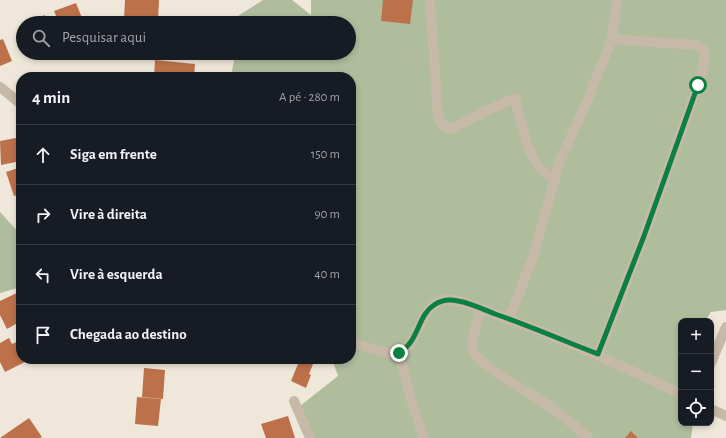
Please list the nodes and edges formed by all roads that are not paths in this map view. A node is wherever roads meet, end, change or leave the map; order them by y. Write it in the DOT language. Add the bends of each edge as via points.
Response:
graph roads {
  1 [pos="430,0"];
  2 [pos="617,0"];
  3 [pos="612,39"];
  4 [pos="0,87"];
  5 [pos="16,100"];
  6 [pos="555,178"];
  7 [pos="481,309"];
  8 [pos="509,319"];
  9 [pos="726,327"];
  10 [pos="356,344"];
  11 [pos="399,353"];
  12 [pos="598,354"];
  13 [pos="714,355"];
  14 [pos="678,393"];
  15 [pos="294,401"];
  16 [pos="714,410"];
  17 [pos="726,416"];
  18 [pos="310,438"];
  19 [pos="424,438"];
  20 [pos="588,438"];
  1 -- 6 [label="street" via="440,122 444,127 451,129 515,98 530,152 540,168"];
  2 -- 3 [label="street"];
  3 -- 6 [label="street"];
  3 -- 12 [label="street" via="697,45 706,52 698,85 644,236"];
  4 -- 5 [label="street"];
  6 -- 8 [label="street" via="533,257"];
  7 -- 8 [label="street"];
  7 -- 11 [label="street" via="457,301 443,300 435,304 427,310 412,341"];
  7 -- 20 [label="street" via="472,345 477,357 558,413"];
  8 -- 12 [label="street"];
  9 -- 13 [label="street"];
  10 -- 11 [label="street" via="384,352"];
  11 -- 19 [label="street"];
  12 -- 14 [label="street"];
  15 -- 18 [label="street"];
  16 -- 17 [label="street"];
}
